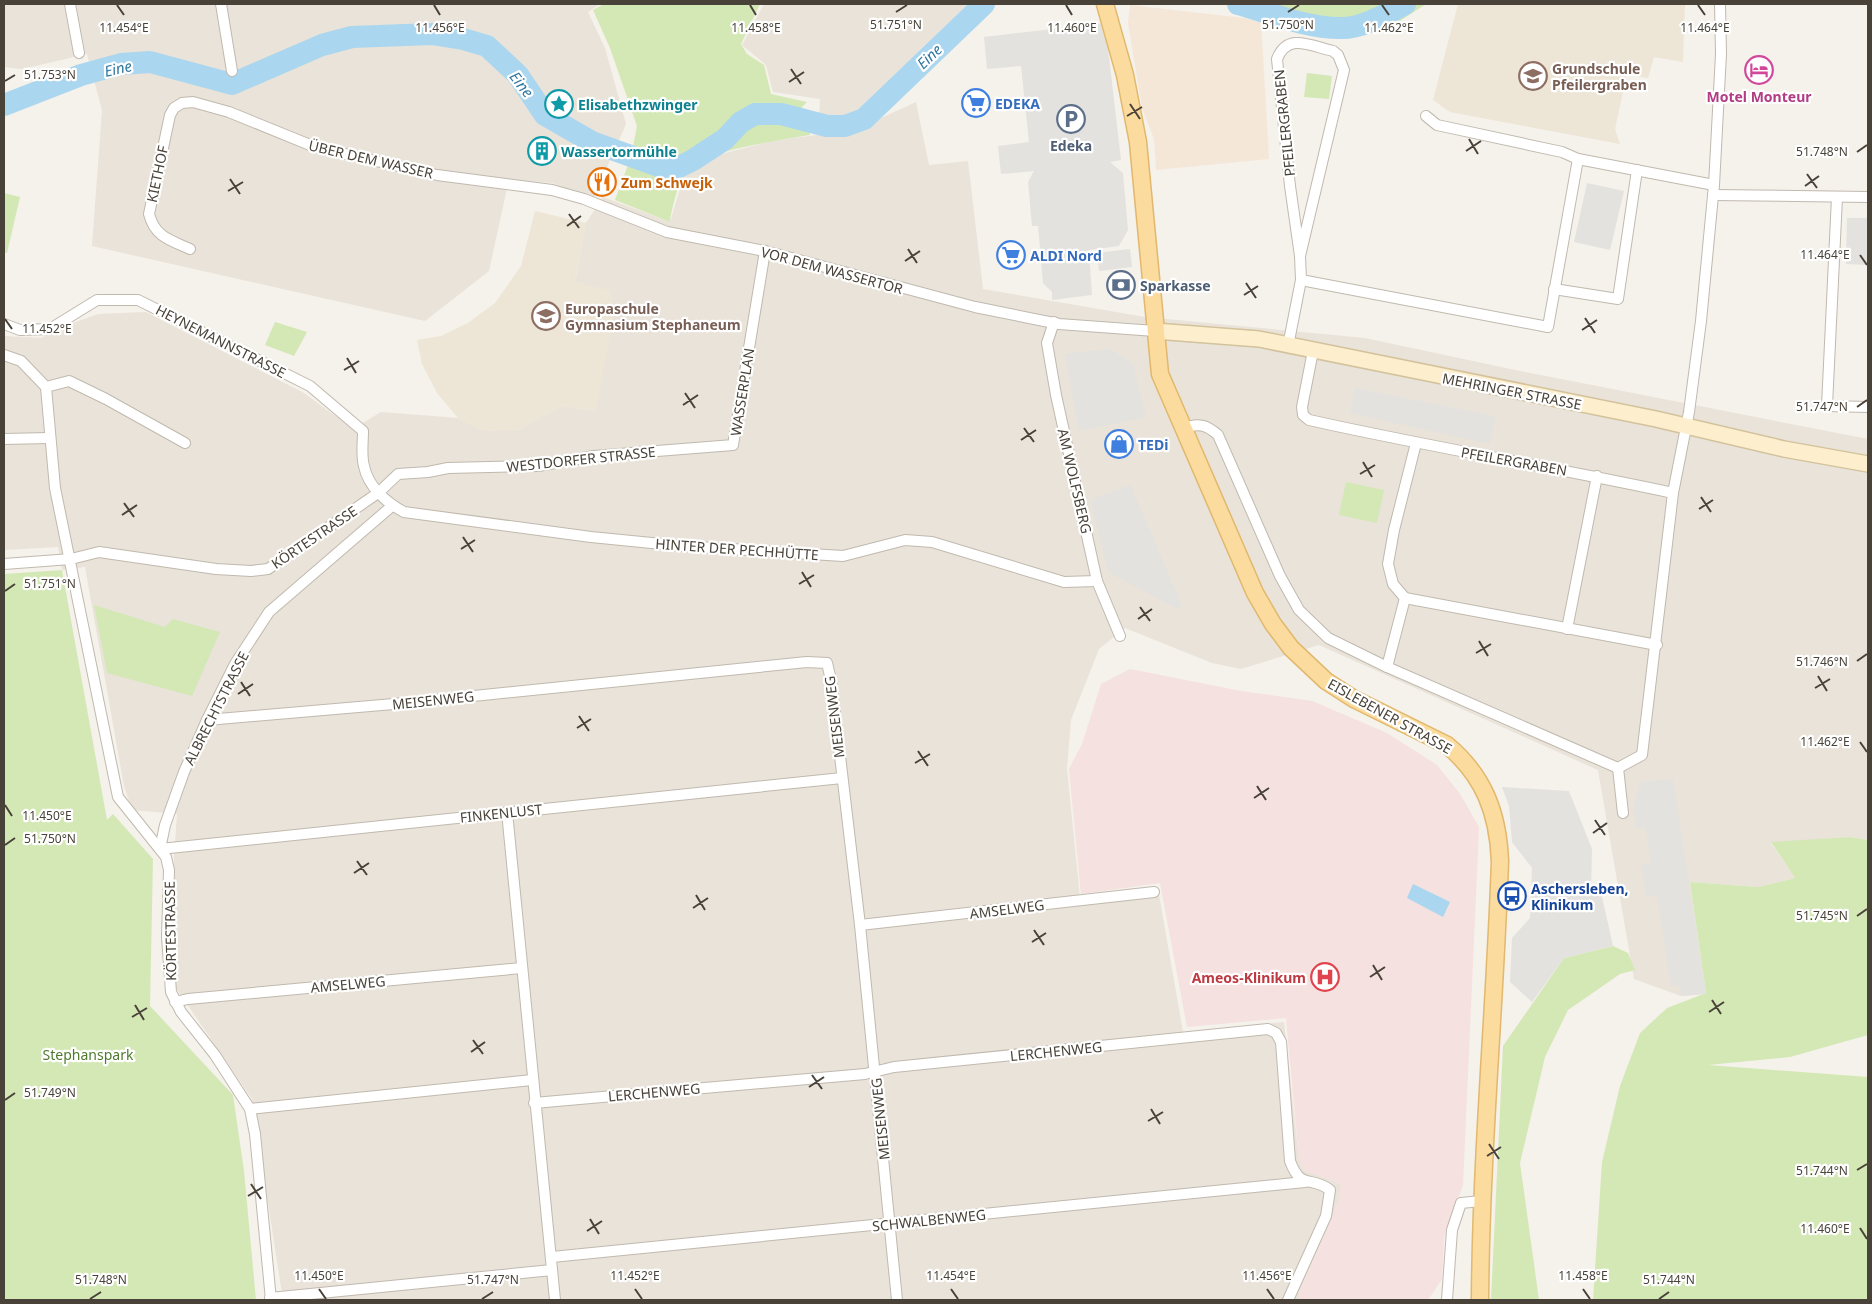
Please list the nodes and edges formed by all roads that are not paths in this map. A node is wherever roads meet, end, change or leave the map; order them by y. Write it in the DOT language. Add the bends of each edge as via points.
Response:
graph roads {
  1 [pos="70,4"];
  2 [pos="221,4"];
  3 [pos="1105,4"];
  4 [pos="1720,4"];
  5 [pos="79,53"];
  6 [pos="232,71"];
  7 [pos="174,108"];
  8 [pos="1426,116"];
  9 [pos="1578,159"];
  10 [pos="1637,170"];
  11 [pos="516,184"];
  12 [pos="1714,190"];
  13 [pos="1837,196"];
  14 [pos="1868,197"];
  15 [pos="190,250"];
  16 [pos="765,251"];
  17 [pos="1300,256"];
  18 [pos="1301,280"];
  19 [pos="1554,289"];
  20 [pos="1054,322"];
  21 [pos="4,324"];
  22 [pos="1155,330"];
  23 [pos="1288,346"];
  24 [pos="1313,351"];
  25 [pos="4,355"];
  26 [pos="46,387"];
  27 [pos="1868,407"];
  28 [pos="1686,426"];
  29 [pos="1183,429"];
  30 [pos="49,438"];
  31 [pos="4,439"];
  32 [pos="185,443"];
  33 [pos="1416,443"];
  34 [pos="733,444"];
  35 [pos="1868,464"];
  36 [pos="398,474"];
  37 [pos="1597,476"];
  38 [pos="378,493"];
  39 [pos="1673,493"];
  40 [pos="392,506"];
  41 [pos="71,559"];
  42 [pos="4,564"];
  43 [pos="1097,581"];
  44 [pos="1405,598"];
  45 [pos="1567,629"];
  46 [pos="1120,636"];
  47 [pos="1656,645"];
  48 [pos="1386,667"];
  49 [pos="207,720"];
  50 [pos="1618,768"];
  51 [pos="842,778"];
  52 [pos="507,812"];
  53 [pos="1623,813"];
  54 [pos="160,849"];
  55 [pos="1154,892"];
  56 [pos="860,925"];
  57 [pos="522,968"];
  58 [pos="175,1002"];
  59 [pos="875,1071"];
  60 [pos="532,1080"];
  61 [pos="534,1103"];
  62 [pos="250,1109"];
  63 [pos="1305,1182"];
  64 [pos="1481,1201"];
  65 [pos="890,1224"];
  66 [pos="552,1257"];
  67 [pos="552,1270"];
  68 [pos="270,1299"];
  69 [pos="555,1300"];
  70 [pos="897,1300"];
  71 [pos="1288,1300"];
  72 [pos="1447,1300"];
  73 [pos="1480,1300"];
  1 -- 5 [label="street"];
  2 -- 6 [label="street"];
  3 -- 22 [label="main road, EISLEBENER STRASSE" via="1125,75 1138,142"];
  4 -- 12 [label="street" via="1721,54"];
  7 -- 11 [label="street, ÜBER DEM WASSER" via="193,102 229,112 315,147 437,174"];
  7 -- 15 [label="street, KIETHOF" via="149,214 152,227"];
  8 -- 9 [label="street" via="1437,125 1562,152"];
  9 -- 10 [label="street"];
  9 -- 19 [label="street"];
  10 -- 12 [label="street"];
  10 -- 19 [label="street" via="1618,299"];
  11 -- 16 [label="street, VOR DEM WASSERTOR" via="584,199 667,232"];
  12 -- 13 [label="street"];
  12 -- 28 [label="street" via="1701,321"];
  13 -- 14 [label="street"];
  13 -- 27 [label="street" via="1827,406"];
  16 -- 20 [label="street, VOR DEM WASSERTOR" via="966,304"];
  16 -- 34 [label="street, WASSERPLAN"];
  17 -- 17 [label="street, PFEILERGRABEN" via="1344,70 1333,51 1291,42 1285,45 1277,59"];
  17 -- 18 [label="street, PFEILERGRABEN"];
  18 -- 19 [label="street" via="1548,327"];
  18 -- 23 [label="street, PFEILERGRABEN"];
  20 -- 22 [label="street, VOR DEM WASSERTOR"];
  20 -- 43 [label="street, AM WOLFSBERG" via="1047,343 1047,356"];
  21 -- 38 [label="street, HEYNEMANNSTRASSE" via="20,330 50,329 97,300 138,300 310,386 363,431 364,467"];
  22 -- 23 [label="main road, MEHRINGER STRASSE" via="1229,335"];
  22 -- 29 [label="main road, EISLEBENER STRASSE" via="1160,374"];
  23 -- 24 [label="main road, MEHRINGER STRASSE"];
  24 -- 28 [label="main road, MEHRINGER STRASSE"];
  24 -- 33 [label="street, PFEILERGRABEN" via="1303,415 1309,420"];
  25 -- 26 [label="street" via="21,361"];
  26 -- 30 [label="street, KÖRTESTRASSE"];
  26 -- 32 [label="street" via="69,381"];
  28 -- 35 [label="main road, MEHRINGER STRASSE"];
  28 -- 39 [label="street"];
  29 -- 48 [label="street" via="1199,424 1218,435 1280,576 1299,610 1328,638"];
  29 -- 64 [label="main road, EISLEBENER STRASSE" via="1255,593 1291,648 1312,670 1340,691 1447,746 1480,780 1491,804 1498,829 1500,861"];
  30 -- 31 [label="street"];
  30 -- 41 [label="street, KÖRTESTRASSE" via="55,488"];
  33 -- 37 [label="street, PFEILERGRABEN"];
  33 -- 44 [label="street" via="1388,564 1393,584"];
  34 -- 36 [label="street, WESTDORFER STRASSE" via="594,456 538,466 448,468"];
  36 -- 38 [label="street, KÖRTESTRASSE"];
  37 -- 39 [label="street, PFEILERGRABEN"];
  37 -- 45 [label="street"];
  38 -- 40 [label="street, HINTER DER PECHHÜTTE"];
  38 -- 41 [label="street, KÖRTESTRASSE" via="268,569 216,569 99,552"];
  39 -- 47 [label="street"];
  40 -- 43 [label="street, HINTER DER PECHHÜTTE" via="404,512 682,546 843,556 905,540 932,542 1064,582"];
  40 -- 49 [label="street, ALBRECHTSTRASSE" via="269,612 235,664"];
  41 -- 42 [label="street"];
  41 -- 54 [label="street, KÖRTESTRASSE" via="118,797"];
  43 -- 46 [label="street, AM WOLFSBERG"];
  44 -- 45 [label="street"];
  44 -- 48 [label="street"];
  45 -- 47 [label="street"];
  47 -- 50 [label="street" via="1642,755"];
  48 -- 50 [label="street"];
  49 -- 51 [label="street, MEISENWEG" via="807,662 827,663"];
  49 -- 54 [label="street, ALBRECHTSTRASSE" via="184,772"];
  50 -- 53 [label="street"];
  51 -- 52 [label="street, FINKENLUST"];
  51 -- 56 [label="street, MEISENWEG"];
  52 -- 54 [label="street, FINKENLUST"];
  52 -- 57 [label="street"];
  54 -- 58 [label="street, KÖRTESTRASSE" via="169,870 167,937 169,977"];
  55 -- 56 [label="street, AMSELWEG"];
  56 -- 59 [label="street, MEISENWEG"];
  57 -- 58 [label="street, AMSELWEG"];
  57 -- 60 [label="street"];
  58 -- 62 [label="street, KÖRTESTRASSE"];
  59 -- 61 [label="street, LERCHENWEG"];
  59 -- 63 [label="street, LERCHENWEG" via="1268,1029 1276,1033 1281,1042 1290,1161 1296,1175"];
  59 -- 65 [label="street, MEISENWEG"];
  60 -- 61 [label="street"];
  60 -- 62 [label="street"];
  61 -- 66 [label="street"];
  62 -- 68 [label="street, KÖRTESTRASSE"];
  63 -- 65 [label="street, SCHWALBENWEG"];
  63 -- 71 [label="street" via="1324,1185 1330,1190 1330,1201"];
  64 -- 72 [label="street" via="1461,1203 1452,1230"];
  64 -- 73 [label="main road, EISLEBENER STRASSE"];
  65 -- 66 [label="street, SCHWALBENWEG"];
  65 -- 70 [label="street, MEISENWEG"];
  66 -- 67 [label="street"];
  67 -- 68 [label="street"];
  67 -- 69 [label="street"];
}
